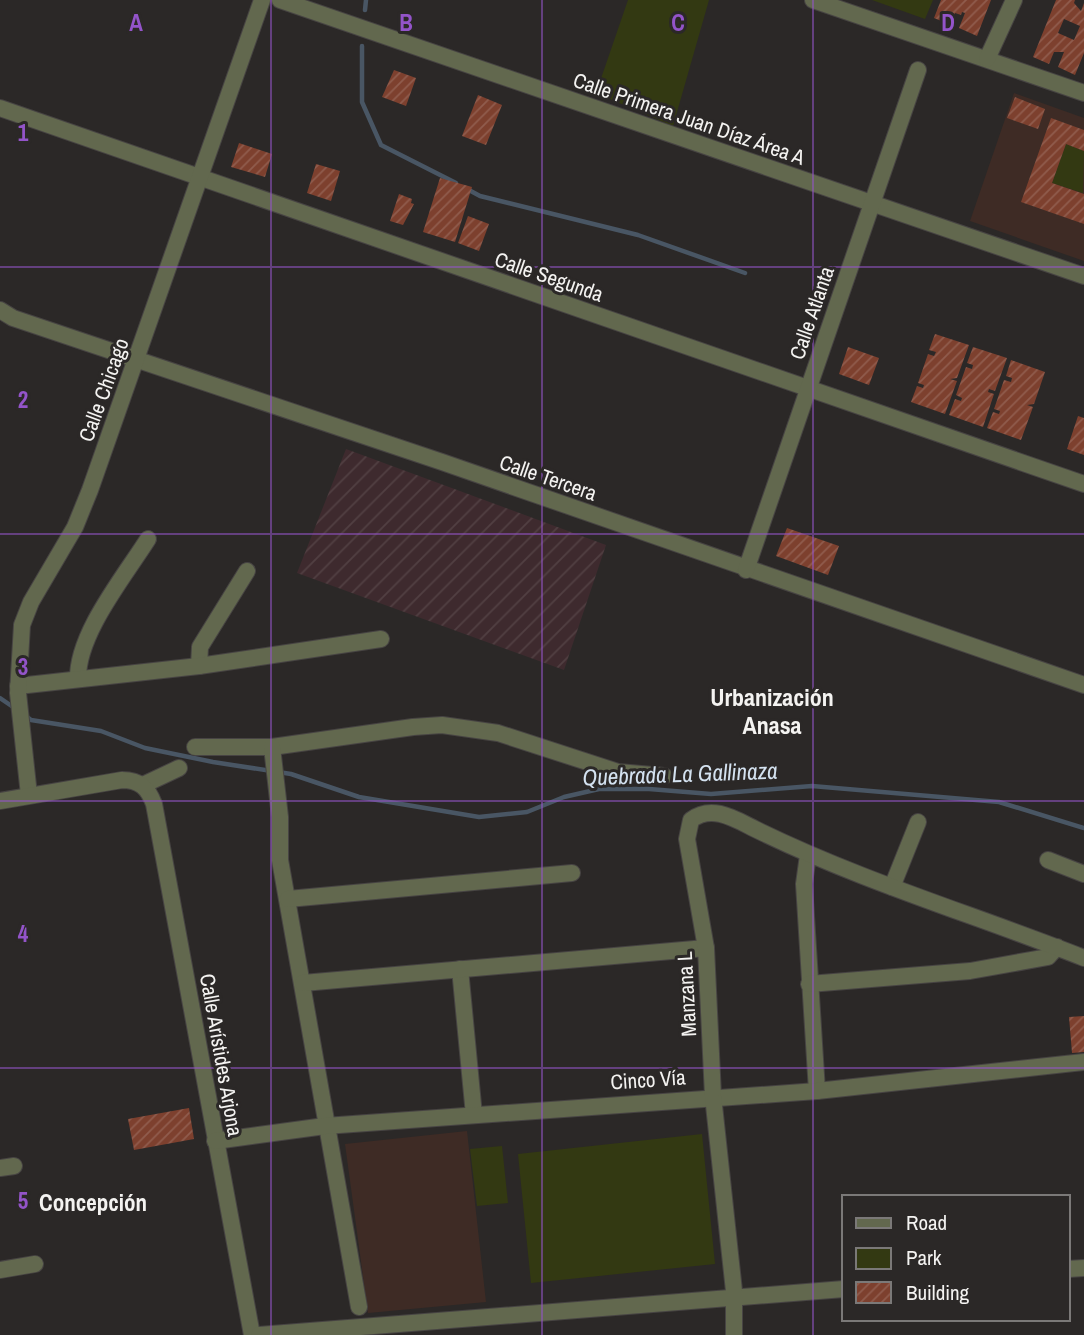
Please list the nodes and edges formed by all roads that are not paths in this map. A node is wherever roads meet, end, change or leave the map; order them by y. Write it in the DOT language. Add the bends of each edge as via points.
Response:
graph roads {
  1 [pos="262,0"];
  2 [pos="280,0"];
  3 [pos="814,0"];
  4 [pos="1014,0"];
  5 [pos="987,60"];
  6 [pos="918,70"];
  7 [pos="1084,93"];
  8 [pos="0,108"];
  9 [pos="199,177"];
  10 [pos="873,205"];
  11 [pos="1084,276"];
  12 [pos="0,310"];
  13 [pos="138,361"];
  14 [pos="808,389"];
  15 [pos="1084,484"];
  16 [pos="148,539"];
  17 [pos="746,570"];
  18 [pos="247,571"];
  19 [pos="381,639"];
  20 [pos="199,666"];
  21 [pos="78,679"];
  22 [pos="1084,685"];
  23 [pos="18,690"];
  24 [pos="195,747"];
  25 [pos="273,753"];
  26 [pos="179,768"];
  27 [pos="664,776"];
  28 [pos="143,785"];
  29 [pos="29,795"];
  30 [pos="0,801"];
  31 [pos="918,821"];
  32 [pos="808,855"];
  33 [pos="1048,860"];
  34 [pos="572,873"];
  35 [pos="1084,874"];
  36 [pos="892,887"];
  37 [pos="288,899"];
  38 [pos="1057,947"];
  39 [pos="706,948"];
  40 [pos="1084,958"];
  41 [pos="460,969"];
  42 [pos="303,983"];
  43 [pos="809,984"];
  44 [pos="1084,1062"];
  45 [pos="817,1091"];
  46 [pos="713,1096"];
  47 [pos="474,1115"];
  48 [pos="325,1126"];
  49 [pos="215,1141"];
  50 [pos="35,1264"];
  51 [pos="0,1270"];
  52 [pos="842,1289"];
  53 [pos="733,1290"];
  54 [pos="359,1307"];
  55 [pos="252,1335"];
  56 [pos="260,1335"];
  57 [pos="734,1335"];
  1 -- 9 [label="street, Calle Chicago"];
  2 -- 10 [label="street, Calle Primera Juan Díaz Área A"];
  3 -- 5 [label="street"];
  4 -- 5 [label="street"];
  5 -- 7 [label="street"];
  6 -- 10 [label="street, Calle Atlanta"];
  8 -- 9 [label="street, Calle Segunda"];
  9 -- 13 [label="street, Calle Chicago"];
  9 -- 14 [label="street, Calle Segunda"];
  10 -- 11 [label="street, Calle Primera Juan Díaz Área A"];
  10 -- 14 [label="street, Calle Atlanta"];
  12 -- 13 [label="street, Calle Tercera"];
  13 -- 17 [label="street, Calle Tercera"];
  13 -- 23 [label="street, Calle Chicago" via="75,527 31,601 22,625"];
  14 -- 15 [label="street, Calle Segunda"];
  14 -- 17 [label="street, Calle Atlanta"];
  16 -- 21 [label="street" via="94,625 81,655"];
  17 -- 22 [label="street, Calle Tercera"];
  18 -- 20 [label="street" via="200,647"];
  19 -- 20 [label="street"];
  20 -- 21 [label="street"];
  21 -- 23 [label="street"];
  23 -- 29 [label="street, Calle Chicago"];
  24 -- 25 [label="street"];
  25 -- 27 [label="street" via="413,727 442,726 498,733 618,772"];
  25 -- 37 [label="street" via="280,860"];
  26 -- 28 [label="street"];
  28 -- 29 [label="street" via="122,780"];
  28 -- 49 [label="street, Calle Arístides Arjona" via="154,804"];
  29 -- 30 [label="street"];
  31 -- 36 [label="street"];
  32 -- 36 [label="street"];
  32 -- 39 [label="street, Manzana L" via="729,816 705,813 691,820 687,839"];
  32 -- 43 [label="street" via="804,884"];
  33 -- 35 [label="street"];
  34 -- 37 [label="street"];
  36 -- 38 [label="street"];
  37 -- 42 [label="street"];
  38 -- 40 [label="street"];
  38 -- 43 [label="street" via="1048,957 970,971"];
  39 -- 41 [label="street"];
  39 -- 46 [label="street, Manzana L"];
  41 -- 42 [label="street"];
  41 -- 47 [label="street"];
  42 -- 48 [label="street"];
  43 -- 45 [label="street"];
  44 -- 45 [label="street, Cinco Vía"];
  45 -- 46 [label="street, Cinco Vía"];
  46 -- 47 [label="street, Cinco Vía"];
  46 -- 53 [label="street, Manzana L"];
  47 -- 48 [label="street, Cinco Vía"];
  48 -- 49 [label="street, Cinco Vía"];
  48 -- 54 [label="street"];
  49 -- 55 [label="street, Calle Arístides Arjona"];
  50 -- 51 [label="street"];
  52 -- 53 [label="street"];
  53 -- 56 [label="street"];
  53 -- 57 [label="street, Manzana L"];
}
